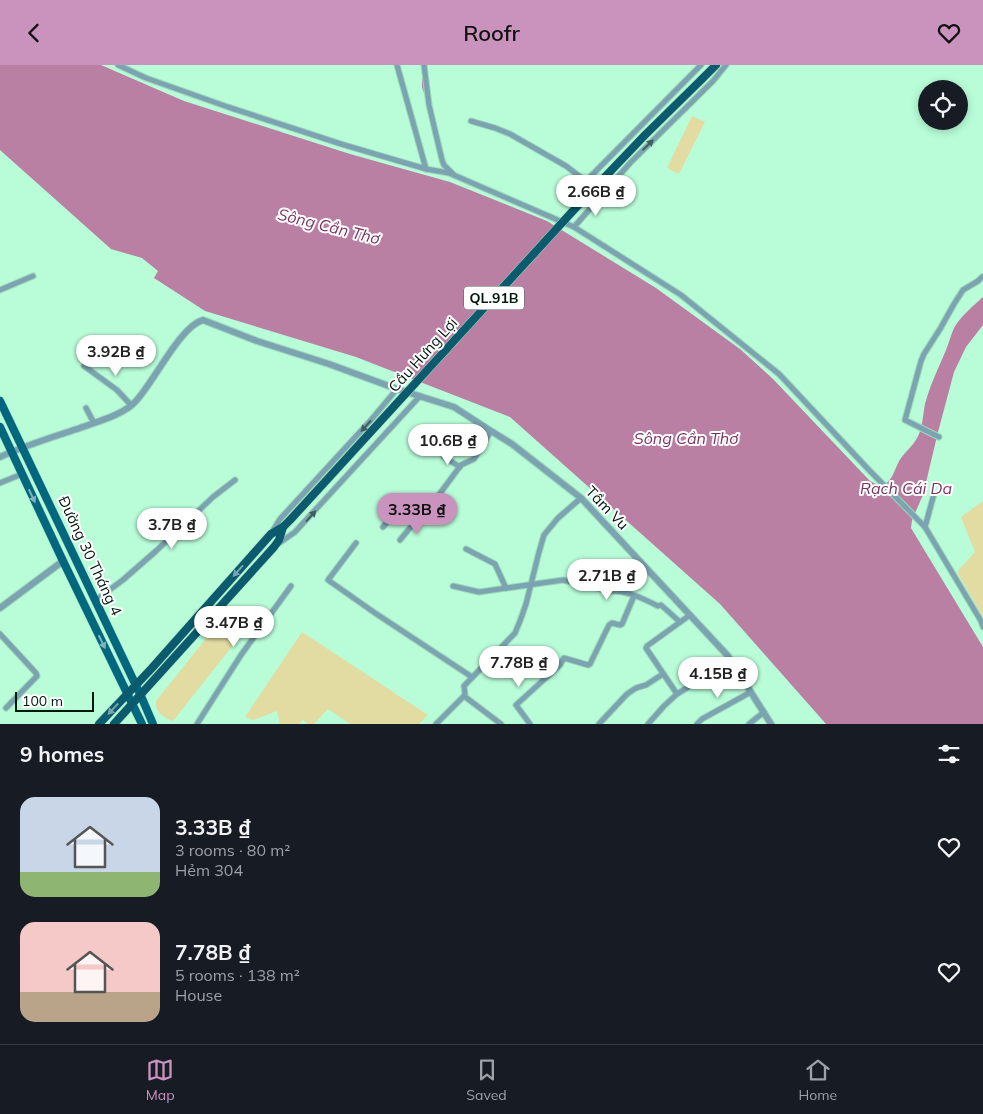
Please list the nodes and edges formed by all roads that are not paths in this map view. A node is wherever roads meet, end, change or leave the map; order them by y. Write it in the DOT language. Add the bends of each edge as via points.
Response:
graph roads {
  1 [pos="118,65"];
  2 [pos="397,65"];
  3 [pos="424,65"];
  4 [pos="701,65"];
  5 [pos="716,65"];
  6 [pos="726,65"];
  7 [pos="471,121"];
  8 [pos="429,169"];
  9 [pos="456,176"];
  10 [pos="586,181"];
  11 [pos="603,194"];
  12 [pos="574,227"];
  13 [pos="33,276"];
  14 [pos="982,277"];
  15 [pos="0,290"];
  16 [pos="84,366"];
  17 [pos="397,389"];
  18 [pos="420,396"];
  19 [pos="0,401"];
  20 [pos="131,405"];
  21 [pos="86,408"];
  22 [pos="94,423"];
  23 [pos="0,427"];
  24 [pos="491,431"];
  25 [pos="939,437"];
  26 [pos="23,447"];
  27 [pos="12,451"];
  28 [pos="0,457"];
  29 [pos="444,457"];
  30 [pos="460,467"];
  31 [pos="22,474"];
  32 [pos="234,480"];
  33 [pos="0,483"];
  34 [pos="934,494"];
  35 [pos="581,498"];
  36 [pos="402,505"];
  37 [pos="283,527"];
  38 [pos="383,527"];
  39 [pos="925,527"];
  40 [pos="271,534"];
  41 [pos="400,540"];
  42 [pos="356,543"];
  43 [pos="274,547"];
  44 [pos="466,549"];
  45 [pos="63,561"];
  46 [pos="532,584"];
  47 [pos="291,586"];
  48 [pos="453,586"];
  49 [pos="506,588"];
  50 [pos="634,596"];
  51 [pos="95,601"];
  52 [pos="0,608"];
  53 [pos="690,615"];
  54 [pos="680,623"];
  55 [pos="983,626"];
  56 [pos="0,634"];
  57 [pos="729,658"];
  58 [pos="663,674"];
  59 [pos="472,677"];
  60 [pos="136,685"];
  61 [pos="751,691"];
  62 [pos="127,694"];
  63 [pos="677,694"];
  64 [pos="141,696"];
  65 [pos="464,696"];
  66 [pos="132,705"];
  67 [pos="6,708"];
  68 [pos="764,712"];
  69 [pos="99,724"];
  70 [pos="114,724"];
  71 [pos="142,724"];
  72 [pos="153,724"];
  73 [pos="197,724"];
  74 [pos="436,724"];
  75 [pos="501,724"];
  76 [pos="530,724"];
  77 [pos="600,724"];
  78 [pos="648,724"];
  79 [pos="696,724"];
  80 [pos="749,724"];
  81 [pos="771,724"];
  1 -- 8 [label="street" via="228,107"];
  2 -- 8 [label="street"];
  3 -- 9 [label="street" via="429,105 442,160"];
  4 -- 10 [label="street"];
  5 -- 37 [label="highway, Cầu Hưng Lợi / QL.91B, bridge" via="588,195"];
  11 -- 6 [label="street, one-way"];
  7 -- 10 [label="street" via="510,134"];
  8 -- 9 [label="street"];
  9 -- 12 [label="street"];
  10 -- 11 [label="street"];
  11 -- 12 [label="street"];
  12 -- 39 [label="street" via="682,295 779,374"];
  13 -- 15 [label="street"];
  14 -- 25 [label="street" via="963,290 924,354 905,420"];
  16 -- 20 [label="street" via="117,390"];
  17 -- 18 [label="street, Tầm Vu"];
  17 -- 20 [label="street, Tầm Vu" via="204,320 189,329"];
  17 -- 40 [label="street, one-way" via="280,519"];
  18 -- 24 [label="street, Tầm Vu" via="454,407"];
  43 -- 18 [label="street, one-way" via="296,532"];
  19 -- 26 [label="main road, Đường 30 Tháng 4"];
  20 -- 22 [label="street"];
  21 -- 22 [label="street"];
  22 -- 26 [label="street"];
  23 -- 27 [label="main road, Đường 30 Tháng 4"];
  24 -- 30 [label="street" via="474,459"];
  24 -- 35 [label="street, Tầm Vu"];
  26 -- 27 [label="street"];
  26 -- 51 [label="main road, Đường 30 Tháng 4"];
  27 -- 28 [label="street"];
  27 -- 31 [label="main road, Đường 30 Tháng 4"];
  29 -- 30 [label="street"];
  30 -- 41 [label="street"];
  31 -- 33 [label="street"];
  31 -- 45 [label="main road, Đường 30 Tháng 4, one-way"];
  32 -- 51 [label="street"];
  34 -- 39 [label="street"];
  35 -- 46 [label="street" via="544,535"];
  35 -- 53 [label="street, Tầm Vu"];
  36 -- 38 [label="street"];
  37 -- 40 [label="highway, QL.91B"];
  37 -- 43 [label="highway, QL.91B" via="280,540"];
  39 -- 55 [label="street"];
  40 -- 60 [label="highway, QL.91B, one-way"];
  42 -- 59 [label="street" via="328,580"];
  43 -- 64 [label="highway, QL.91B"];
  44 -- 49 [label="street" via="494,564"];
  45 -- 52 [label="street"];
  45 -- 62 [label="main road, Đường 30 Tháng 4, one-way"];
  46 -- 49 [label="street"];
  46 -- 50 [label="street" via="564,579"];
  46 -- 59 [label="street" via="515,633"];
  47 -- 73 [label="street"];
  48 -- 49 [label="street" via="479,592"];
  50 -- 54 [label="street" via="661,605"];
  50 -- 76 [label="street" via="622,624 609,625 590,664 564,658 516,705"];
  51 -- 60 [label="main road, Đường 30 Tháng 4"];
  53 -- 54 [label="street"];
  53 -- 57 [label="street, Tầm Vu"];
  54 -- 58 [label="street" via="646,648"];
  56 -- 67 [label="street" via="37,676"];
  57 -- 61 [label="street, Tầm Vu"];
  57 -- 63 [label="street"];
  58 -- 63 [label="street"];
  58 -- 77 [label="street" via="627,693"];
  59 -- 65 [label="street" via="464,686"];
  60 -- 62 [label="highway, QL.91B"];
  60 -- 64 [label="main road, Đường 30 Tháng 4"];
  61 -- 68 [label="street, Tầm Vu"];
  61 -- 79 [label="street"];
  62 -- 66 [label="main road, Đường 30 Tháng 4"];
  62 -- 69 [label="highway, QL.91B, one-way"];
  63 -- 78 [label="street"];
  64 -- 66 [label="highway, QL.91B"];
  64 -- 72 [label="main road, Đường 30 Tháng 4"];
  65 -- 74 [label="street"];
  65 -- 75 [label="street"];
  66 -- 70 [label="highway, QL.91B"];
  66 -- 71 [label="main road, Đường 30 Tháng 4"];
  68 -- 80 [label="street"];
  68 -- 81 [label="street, Tầm Vu"];
}
